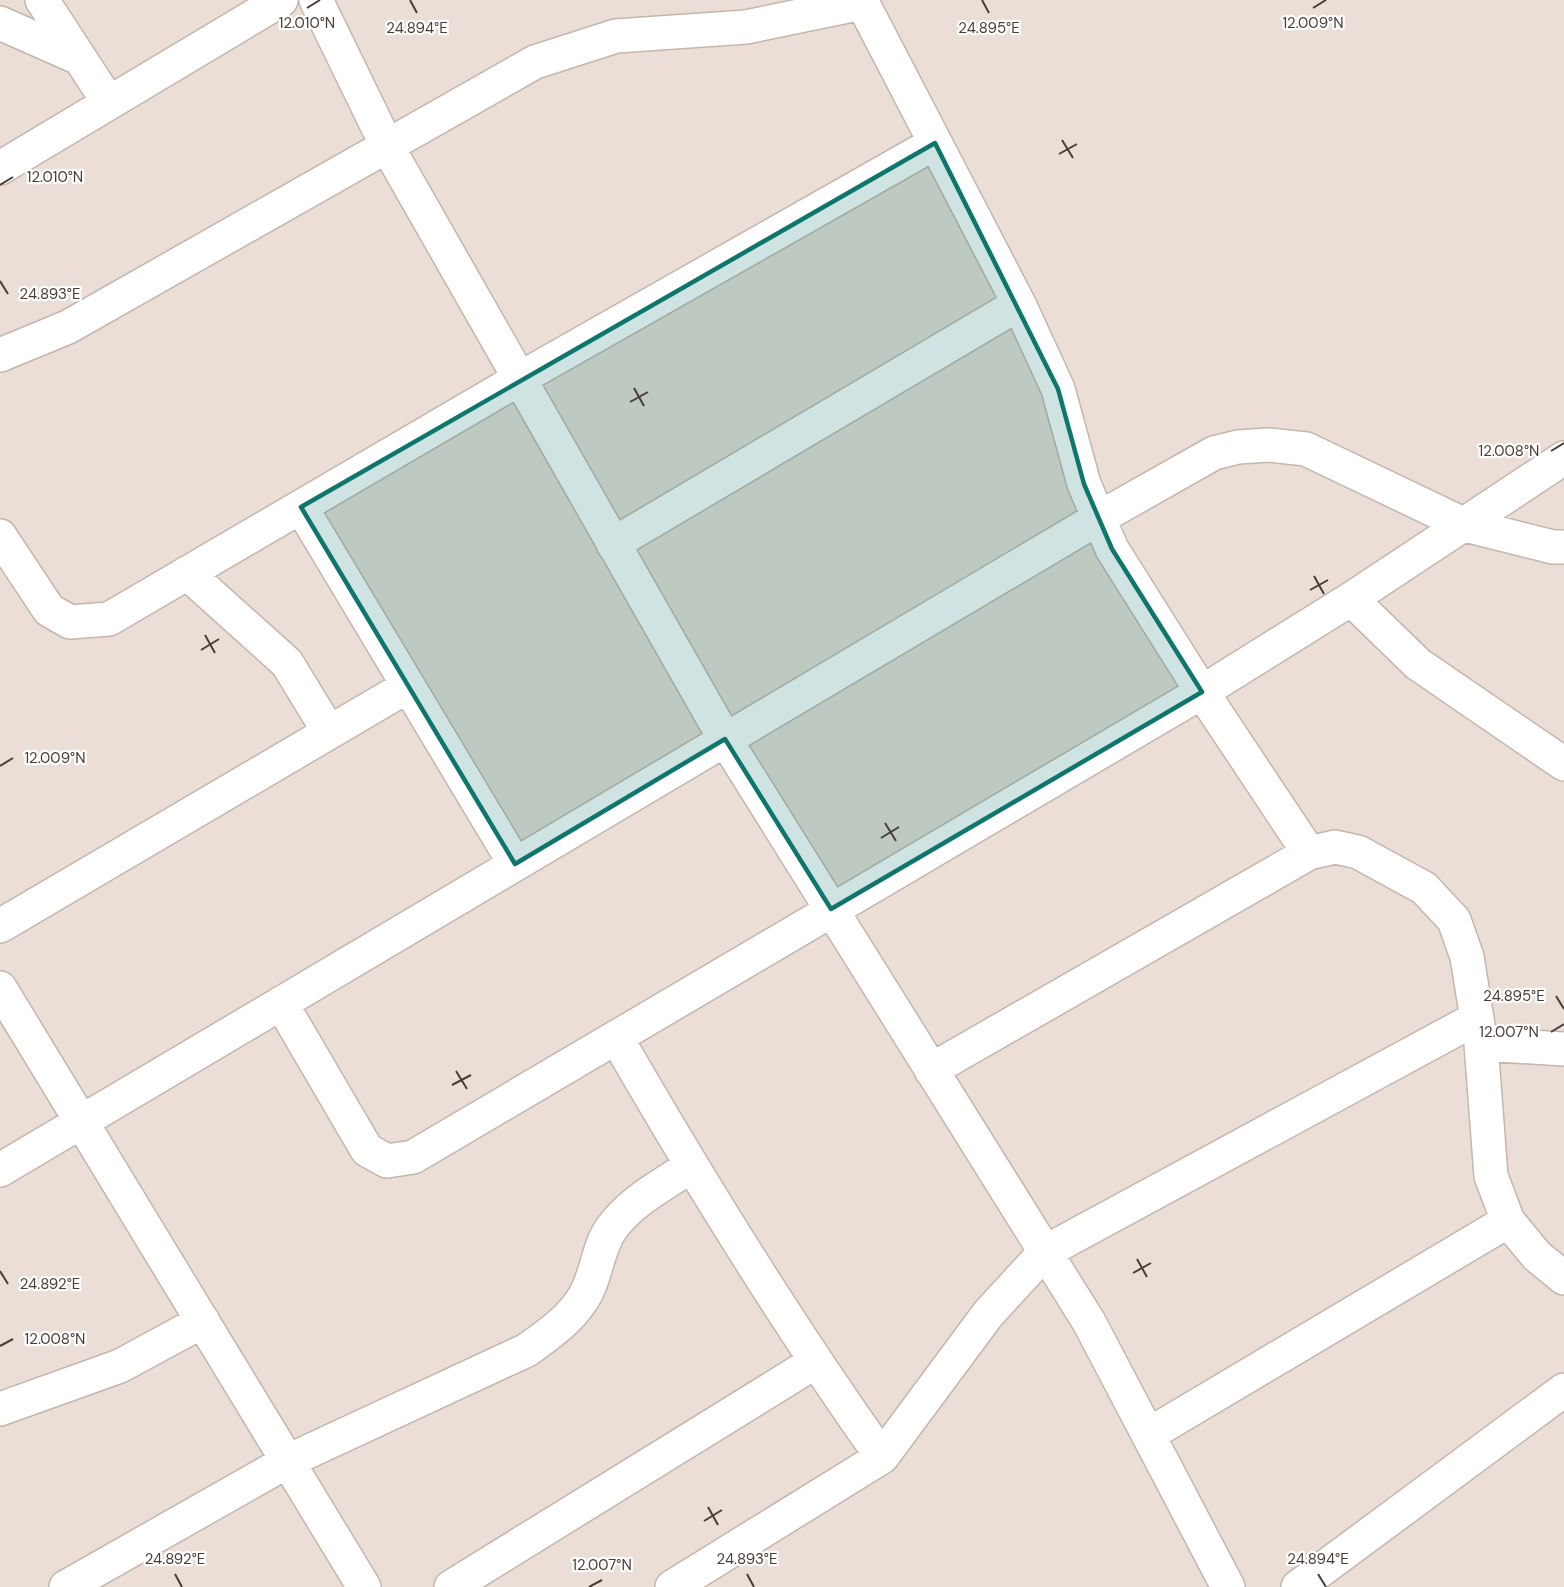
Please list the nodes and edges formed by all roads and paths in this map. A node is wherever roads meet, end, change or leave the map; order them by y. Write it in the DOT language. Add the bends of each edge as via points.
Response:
graph roads {
  1 [pos="42,0"];
  2 [pos="281,0"];
  3 [pos="316,0"];
  4 [pos="862,1"];
  5 [pos="0,22"];
  6 [pos="79,58"];
  7 [pos="109,104"];
  8 [pos="935,143"];
  9 [pos="387,146"];
  10 [pos="0,168"];
  11 [pos="1019,304"];
  12 [pos="0,355"];
  13 [pos="519,379"];
  14 [pos="1564,458"];
  15 [pos="301,507"];
  16 [pos="1098,518"];
  17 [pos="1465,525"];
  18 [pos="0,536"];
  19 [pos="613,544"];
  20 [pos="1564,547"];
  21 [pos="187,573"];
  22 [pos="1351,600"];
  23 [pos="408,686"];
  24 [pos="1202,692"];
  25 [pos="330,732"];
  26 [pos="725,739"];
  27 [pos="1564,764"];
  28 [pos="1309,853"];
  29 [pos="515,864"];
  30 [pos="831,909"];
  31 [pos="0,926"];
  32 [pos="0,988"];
  33 [pos="281,1003"];
  34 [pos="1479,1031"];
  35 [pos="616,1037"];
  36 [pos="1564,1049"];
  37 [pos="931,1070"];
  38 [pos="81,1122"];
  39 [pos="691,1166"];
  40 [pos="0,1170"];
  41 [pos="1508,1221"];
  42 [pos="1045,1252"];
  43 [pos="1564,1278"];
  44 [pos="203,1321"];
  45 [pos="815,1362"];
  46 [pos="1564,1390"];
  47 [pos="0,1409"];
  48 [pos="1148,1435"];
  49 [pos="882,1457"];
  50 [pos="288,1461"];
  51 [pos="66,1587"];
  52 [pos="364,1587"];
  53 [pos="451,1587"];
  54 [pos="672,1587"];
  55 [pos="1228,1587"];
  56 [pos="1298,1587"];
  1 -- 6 [label="street"];
  2 -- 7 [label="street"];
  3 -- 9 [label="street"];
  4 -- 8 [label="street"];
  4 -- 9 [label="street" via="746,27 616,36 535,62"];
  5 -- 6 [label="street"];
  6 -- 7 [label="street"];
  7 -- 10 [label="street"];
  8 -- 11 [label="street"];
  8 -- 13 [label="street"];
  9 -- 12 [label="street" via="68,327"];
  9 -- 13 [label="street"];
  11 -- 16 [label="street" via="1058,389 1084,484"];
  11 -- 19 [label="street"];
  13 -- 15 [label="street"];
  13 -- 19 [label="street"];
  14 -- 17 [label="street"];
  15 -- 21 [label="street"];
  15 -- 23 [label="street"];
  16 -- 17 [label="street" via="1214,453 1268,445 1306,448"];
  16 -- 24 [label="street" via="1112,549"];
  16 -- 26 [label="street"];
  17 -- 20 [label="street"];
  17 -- 22 [label="street"];
  18 -- 21 [label="street" via="49,610 70,622 109,619"];
  19 -- 26 [label="street"];
  21 -- 25 [label="street" via="287,663"];
  22 -- 24 [label="street"];
  22 -- 27 [label="street" via="1418,664"];
  23 -- 25 [label="street"];
  23 -- 29 [label="street"];
  24 -- 28 [label="street"];
  24 -- 30 [label="street"];
  25 -- 31 [label="street"];
  26 -- 29 [label="street"];
  26 -- 30 [label="street"];
  28 -- 34 [label="street" via="1335,847 1358,852 1424,888 1454,921 1467,957"];
  28 -- 37 [label="street"];
  29 -- 33 [label="street"];
  30 -- 35 [label="street"];
  30 -- 37 [label="street"];
  32 -- 38 [label="street"];
  33 -- 35 [label="street" via="367,1149 387,1161 413,1157"];
  33 -- 38 [label="street"];
  34 -- 36 [label="street"];
  34 -- 41 [label="street" via="1491,1176"];
  34 -- 42 [label="street"];
  35 -- 39 [label="street"];
  37 -- 42 [label="street"];
  38 -- 40 [label="street"];
  38 -- 44 [label="street"];
  39 -- 45 [label="street"];
  39 -- 50 [label="street" via="626,1211 610,1230 598,1252 585,1296 560,1326 527,1350"];
  41 -- 43 [label="street" via="1537,1256"];
  41 -- 48 [label="street"];
  42 -- 48 [label="street" via="1089,1322"];
  42 -- 49 [label="street" via="988,1314"];
  44 -- 47 [label="street" via="120,1366"];
  44 -- 50 [label="street"];
  45 -- 49 [label="street"];
  45 -- 53 [label="street"];
  46 -- 56 [label="street"];
  48 -- 55 [label="street"];
  49 -- 54 [label="street"];
  50 -- 51 [label="street"];
  50 -- 52 [label="street"];
}
